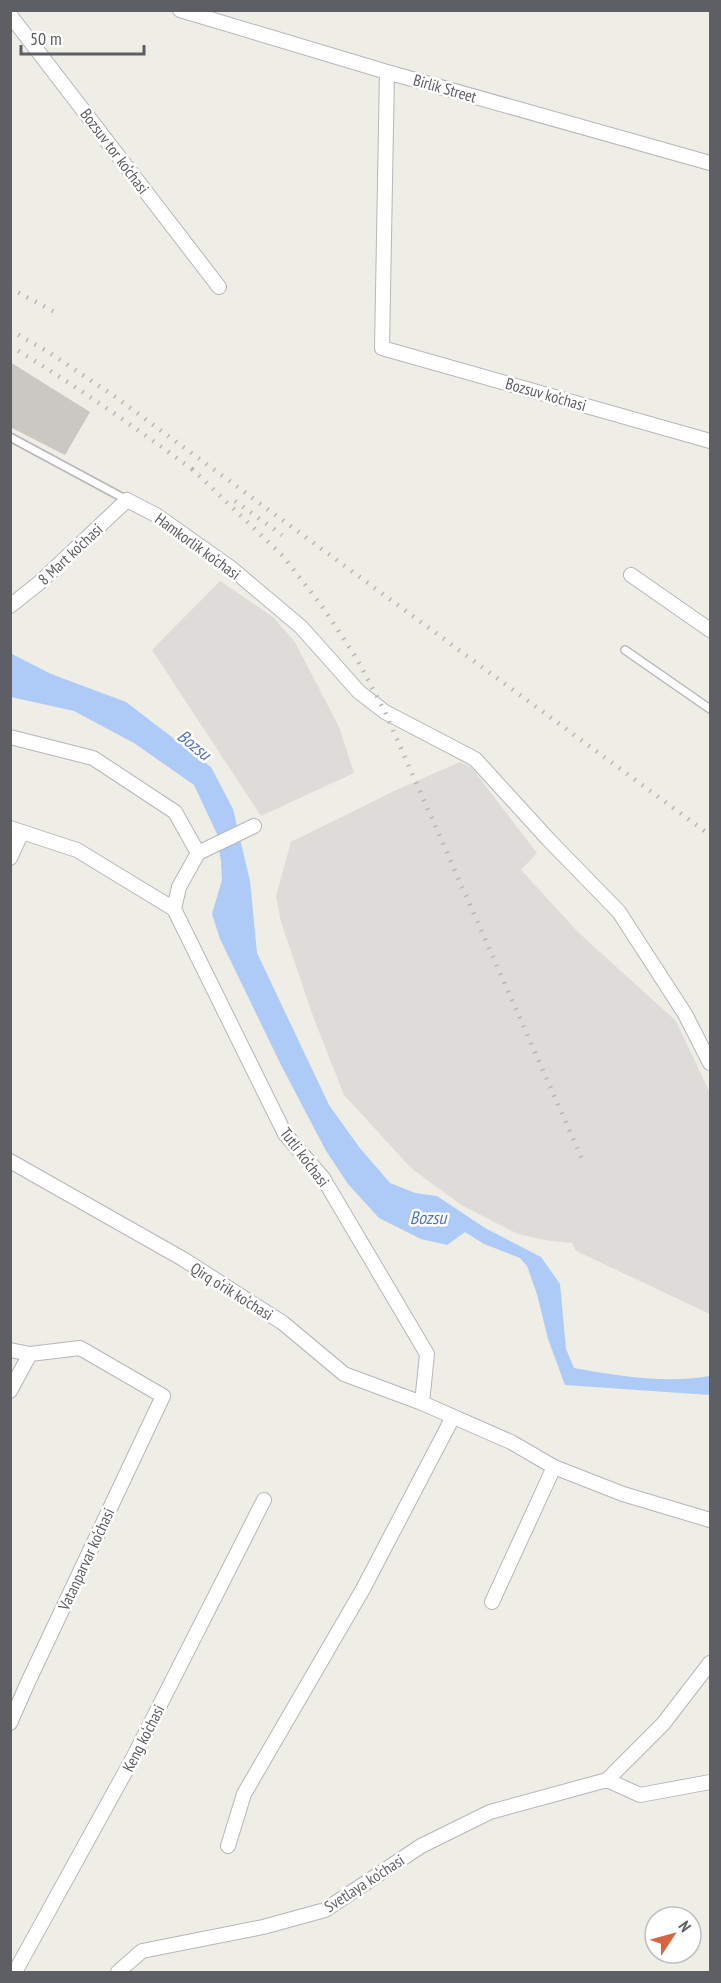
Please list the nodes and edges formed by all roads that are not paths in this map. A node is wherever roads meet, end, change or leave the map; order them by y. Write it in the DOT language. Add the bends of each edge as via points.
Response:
graph roads {
  1 [pos="180,10"];
  2 [pos="10,15"];
  3 [pos="234,18"];
  4 [pos="387,72"];
  5 [pos="711,163"];
  6 [pos="219,287"];
  7 [pos="10,437"];
  8 [pos="711,441"];
  9 [pos="127,500"];
  10 [pos="631,575"];
  11 [pos="10,606"];
  12 [pos="711,630"];
  13 [pos="625,650"];
  14 [pos="711,710"];
  15 [pos="10,737"];
  16 [pos="254,826"];
  17 [pos="16,830"];
  18 [pos="198,853"];
  19 [pos="10,858"];
  20 [pos="174,909"];
  21 [pos="711,1063"];
  22 [pos="10,1161"];
  23 [pos="10,1350"];
  24 [pos="30,1354"];
  25 [pos="10,1391"];
  26 [pos="422,1403"];
  27 [pos="453,1417"];
  28 [pos="554,1467"];
  29 [pos="264,1500"];
  30 [pos="711,1520"];
  31 [pos="492,1602"];
  32 [pos="711,1663"];
  33 [pos="10,1723"];
  34 [pos="607,1780"];
  35 [pos="711,1782"];
  36 [pos="228,1846"];
  37 [pos="15,1972"];
  38 [pos="118,1972"];
  1 -- 3 [label="street, Birlik Street"];
  2 -- 6 [label="street, Bozsuv tor ko‘chasi"];
  3 -- 4 [label="street, Birlik Street"];
  4 -- 5 [label="street, Birlik Street"];
  4 -- 8 [label="street, Bozsuv ko‘chasi" via="382,348"];
  7 -- 9 [label="lane, Hamkorlik ko‘chasi"];
  9 -- 11 [label="street, 8 Mart ko‘chasi"];
  9 -- 21 [label="street, Hamkorlik ko‘chasi" via="156,515 231,568 301,627 359,692 385,712 475,759 619,912 685,1014"];
  10 -- 12 [label="street"];
  13 -- 14 [label="lane"];
  15 -- 18 [label="street" via="93,758 175,812"];
  16 -- 18 [label="street"];
  17 -- 19 [label="street"];
  17 -- 20 [label="street" via="77,850"];
  18 -- 20 [label="street" via="179,887"];
  20 -- 26 [label="street, Tutli ko‘chasi" via="285,1134 323,1178 427,1354"];
  22 -- 26 [label="street, Qirq o‘rik ko‘chasi" via="183,1259 273,1316 344,1374"];
  23 -- 24 [label="street"];
  24 -- 25 [label="street"];
  24 -- 33 [label="street, Vatanparvar ko‘chasi" via="80,1348 163,1396"];
  26 -- 27 [label="street, Qirq o‘rik ko‘chasi"];
  27 -- 28 [label="street, Qirq o‘rik ko‘chasi" via="511,1442"];
  27 -- 36 [label="street" via="363,1589 244,1794"];
  28 -- 30 [label="street, Qirq o‘rik ko‘chasi" via="623,1494"];
  28 -- 31 [label="street"];
  29 -- 37 [label="street, Keng ko‘chasi" via="134,1756"];
  32 -- 34 [label="street, Svetlaya ko‘chasi" via="663,1724"];
  34 -- 35 [label="street" via="640,1795"];
  34 -- 38 [label="street, Svetlaya ko‘chasi" via="490,1812 421,1846 325,1910 142,1952"];
}
